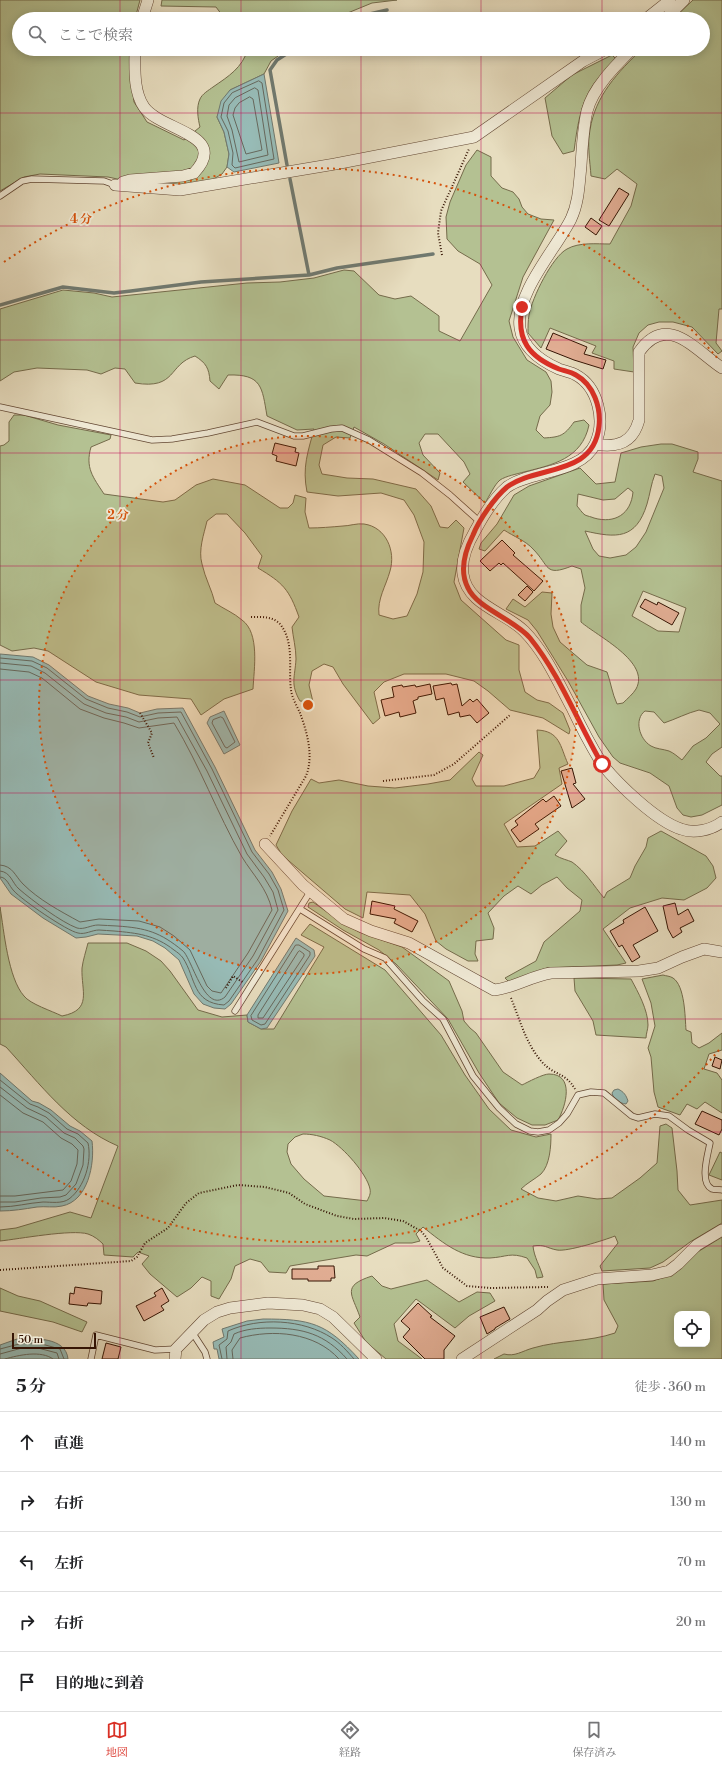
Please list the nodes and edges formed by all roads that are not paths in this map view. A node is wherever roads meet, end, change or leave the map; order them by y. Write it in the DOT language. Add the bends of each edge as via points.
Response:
graph roads {
  1 [pos="148,0"];
  2 [pos="670,0"];
  3 [pos="684,0"];
  4 [pos="144,12"];
  5 [pos="655,12"];
  6 [pos="672,12"];
  7 [pos="135,56"];
  8 [pos="594,56"];
  9 [pos="626,56"];
  10 [pos="115,185"];
  11 [pos="0,196"];
  12 [pos="722,368"];
  13 [pos="0,407"];
  14 [pos="595,444"];
  15 [pos="480,522"];
  16 [pos="722,822"];
  17 [pos="265,844"];
  18 [pos="310,892"];
  19 [pos="300,909"];
  20 [pos="722,952"];
  21 [pos="235,1011"];
  22 [pos="722,1190"];
  23 [pos="722,1230"];
  24 [pos="192,1332"];
  25 [pos="176,1354"];
  26 [pos="91,1359"];
  27 [pos="207,1359"];
  28 [pos="376,1359"];
  29 [pos="462,1359"];
  1 -- 4 [label="street"];
  2 -- 5 [label="street"];
  3 -- 6 [label="street"];
  7 -- 10 [label="street" via="137,88 144,106 165,124 200,142 205,150 204,159 194,173 130,180"];
  8 -- 10 [label="street" via="474,136 335,164 180,190"];
  9 -- 14 [label="street" via="600,86 588,110 576,205 571,220 530,286 519,321 523,340 530,350 540,359 577,376 587,384 596,399 600,413"];
  10 -- 11 [label="lane" via="104,181 32,179 22,181"];
  12 -- 14 [label="street" via="681,338 666,334 651,338 639,352 637,431 622,442 608,446"];
  13 -- 15 [label="lane" via="152,440 208,433 257,422 294,436 342,428 369,440 422,474"];
  14 -- 15 [label="street" via="580,459 563,468 519,481 508,487"];
  15 -- 16 [label="street" via="463,566 463,576 468,589 478,600 530,637 546,660 602,764 648,810 674,827 693,831"];
  17 -- 18 [label="street"];
  18 -- 19 [label="lane"];
  18 -- 20 [label="street" via="344,919 409,943 494,990 538,975 639,971 658,968 704,949"];
  19 -- 21 [label="lane"];
  19 -- 22 [label="lane" via="364,949 385,958 423,1001 443,1018 473,1076 516,1124 530,1131 549,1130 567,1114 578,1095 604,1093 638,1118 655,1114 669,1116 710,1143 704,1177 712,1189"];
  23 -- 29 [label="street" via="697,1245 669,1271 652,1275 597,1279 563,1290 538,1310"];
  24 -- 25 [label="street"];
  24 -- 27 [label="lane"];
  24 -- 28 [label="street" via="204,1320 230,1308 268,1303 303,1305 320,1309 333,1317"];
  25 -- 26 [label="lane" via="96,1335"];
}
